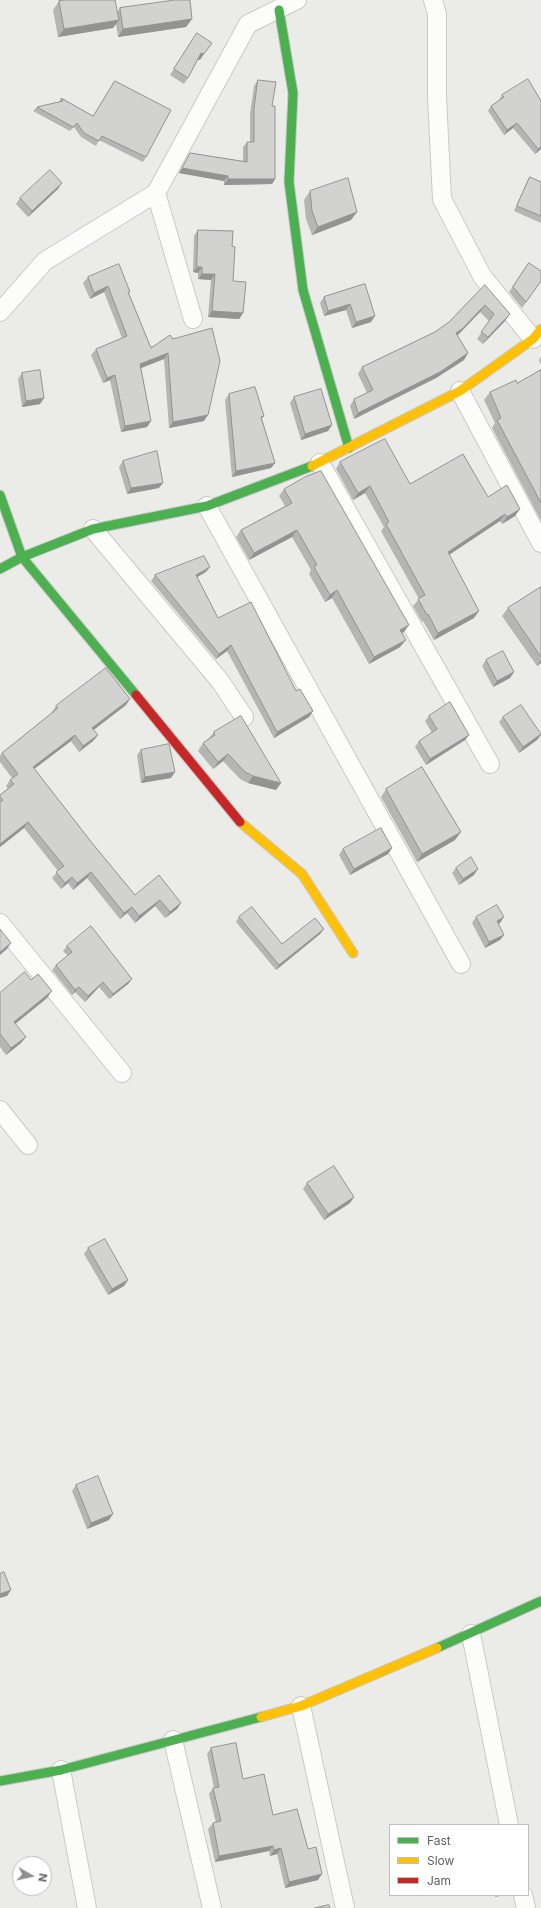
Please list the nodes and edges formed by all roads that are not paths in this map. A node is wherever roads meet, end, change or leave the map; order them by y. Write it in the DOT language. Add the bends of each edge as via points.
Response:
graph roads {
  1 [pos="297,0"];
  2 [pos="432,0"];
  3 [pos="279,10"];
  4 [pos="156,193"];
  5 [pos="0,312"];
  6 [pos="194,319"];
  7 [pos="537,334"];
  8 [pos="460,391"];
  9 [pos="349,448"];
  10 [pos="320,463"];
  11 [pos="0,495"];
  12 [pos="207,506"];
  13 [pos="93,529"];
  14 [pos="541,543"];
  15 [pos="22,557"];
  16 [pos="0,569"];
  17 [pos="244,717"];
  18 [pos="490,764"];
  19 [pos="0,923"];
  20 [pos="353,953"];
  21 [pos="461,964"];
  22 [pos="122,1073"];
  23 [pos="0,1110"];
  24 [pos="28,1146"];
  25 [pos="541,1601"];
  26 [pos="471,1634"];
  27 [pos="301,1706"];
  28 [pos="173,1740"];
  29 [pos="61,1770"];
  30 [pos="0,1781"];
  31 [pos="509,1824"];
  32 [pos="524,1896"];
  33 [pos="87,1908"];
  34 [pos="212,1908"];
  35 [pos="344,1908"];
  36 [pos="526,1908"];
  1 -- 3 [label="street"];
  2 -- 7 [label="street" via="437,14 437,97 442,199 482,276"];
  3 -- 4 [label="street" via="248,24"];
  3 -- 9 [label="street" via="293,93 289,182 303,290"];
  4 -- 5 [label="street" via="45,261"];
  4 -- 6 [label="street"];
  7 -- 8 [label="street"];
  8 -- 9 [label="street"];
  8 -- 14 [label="street"];
  9 -- 10 [label="street"];
  10 -- 12 [label="street"];
  10 -- 18 [label="street"];
  11 -- 15 [label="street"];
  12 -- 13 [label="street"];
  12 -- 21 [label="street"];
  13 -- 15 [label="street"];
  13 -- 17 [label="street" via="220,681"];
  15 -- 16 [label="street"];
  15 -- 20 [label="street" via="241,823 302,874"];
  19 -- 22 [label="street"];
  23 -- 24 [label="street"];
  25 -- 26 [label="street"];
  26 -- 27 [label="street"];
  26 -- 31 [label="street"];
  27 -- 28 [label="street"];
  27 -- 35 [label="street"];
  28 -- 29 [label="street"];
  28 -- 34 [label="street"];
  29 -- 30 [label="street"];
  29 -- 33 [label="street"];
  32 -- 36 [label="street"];
}
